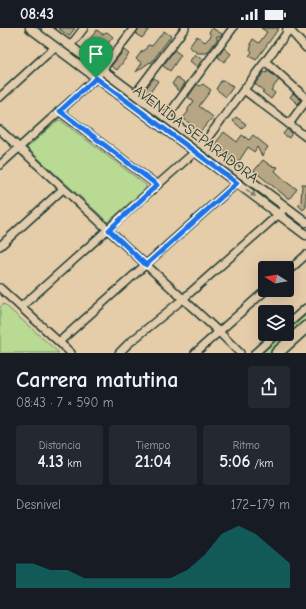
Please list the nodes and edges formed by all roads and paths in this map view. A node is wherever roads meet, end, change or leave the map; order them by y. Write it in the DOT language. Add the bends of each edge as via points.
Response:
graph roads {
  1 [pos="30,28"];
  2 [pos="46,28"];
  3 [pos="84,28"];
  4 [pos="134,28"];
  5 [pos="185,28"];
  6 [pos="233,28"];
  7 [pos="289,30"];
  8 [pos="70,46"];
  9 [pos="55,47"];
  10 [pos="306,48"];
  11 [pos="265,61"];
  12 [pos="102,70"];
  13 [pos="96,78"];
  14 [pos="244,90"];
  15 [pos="135,94"];
  16 [pos="0,97"];
  17 [pos="306,99"];
  18 [pos="60,111"];
  19 [pos="166,118"];
  20 [pos="289,124"];
  21 [pos="0,130"];
  22 [pos="306,137"];
  23 [pos="203,144"];
  24 [pos="19,148"];
  25 [pos="195,152"];
  26 [pos="0,165"];
  27 [pos="237,183"];
  28 [pos="157,185"];
  29 [pos="63,189"];
  30 [pos="286,207"];
  31 [pos="279,214"];
  32 [pos="306,221"];
  33 [pos="109,230"];
  34 [pos="306,235"];
  35 [pos="0,246"];
  36 [pos="306,255"];
  37 [pos="146,265"];
  38 [pos="294,266"];
  39 [pos="0,288"];
  40 [pos="258,297"];
  41 [pos="183,299"];
  42 [pos="21,307"];
  43 [pos="306,308"];
  44 [pos="294,319"];
  45 [pos="306,327"];
  46 [pos="219,332"];
  47 [pos="268,341"];
  48 [pos="59,342"];
  49 [pos="71,353"];
  50 [pos="119,353"];
  51 [pos="195,353"];
  52 [pos="240,353"];
  53 [pos="255,353"];
  54 [pos="277,353"];
  1 -- 9 [label="street, AVENIDA SEPARADORA"];
  2 -- 8 [label="street, AVENIDA SEPARADORA"];
  3 -- 8 [label="street"];
  4 -- 12 [label="street"];
  5 -- 15 [label="street"];
  6 -- 19 [label="street"];
  7 -- 10 [label="street"];
  7 -- 11 [label="street"];
  8 -- 12 [label="street, AVENIDA SEPARADORA"];
  9 -- 13 [label="street, AVENIDA SEPARADORA"];
  9 -- 16 [label="street"];
  11 -- 14 [label="street"];
  11 -- 17 [label="street"];
  12 -- 13 [label="street"];
  12 -- 15 [label="street, AVENIDA SEPARADORA"];
  13 -- 18 [label="street"];
  13 -- 25 [label="street, AVENIDA SEPARADORA"];
  14 -- 20 [label="street"];
  14 -- 23 [label="street"];
  15 -- 19 [label="street, AVENIDA SEPARADORA"];
  17 -- 20 [label="street"];
  18 -- 24 [label="street"];
  18 -- 28 [label="street"];
  19 -- 23 [label="street, AVENIDA SEPARADORA"];
  20 -- 22 [label="street"];
  21 -- 24 [label="street"];
  23 -- 30 [label="street, AVENIDA SEPARADORA"];
  24 -- 26 [label="street"];
  24 -- 29 [label="street"];
  25 -- 27 [label="street, AVENIDA SEPARADORA"];
  25 -- 28 [label="street"];
  27 -- 31 [label="street, AVENIDA SEPARADORA, one-way"];
  27 -- 37 [label="street"];
  28 -- 33 [label="street"];
  29 -- 33 [label="street"];
  29 -- 35 [label="street"];
  30 -- 31 [label="street"];
  30 -- 32 [label="street, AVENIDA SEPARADORA"];
  31 -- 34 [label="street, AVENIDA SEPARADORA"];
  31 -- 41 [label="street"];
  33 -- 37 [label="street"];
  33 -- 42 [label="street"];
  36 -- 38 [label="street"];
  37 -- 41 [label="street"];
  37 -- 48 [label="street"];
  39 -- 42 [label="street"];
  40 -- 46 [label="street"];
  41 -- 46 [label="street"];
  41 -- 50 [label="street"];
  42 -- 48 [label="street"];
  43 -- 44 [label="street"];
  45 -- 54 [label="highway"];
  46 -- 51 [label="street"];
  46 -- 52 [label="street"];
  47 -- 53 [label="street"];
  48 -- 49 [label="street"];
}
